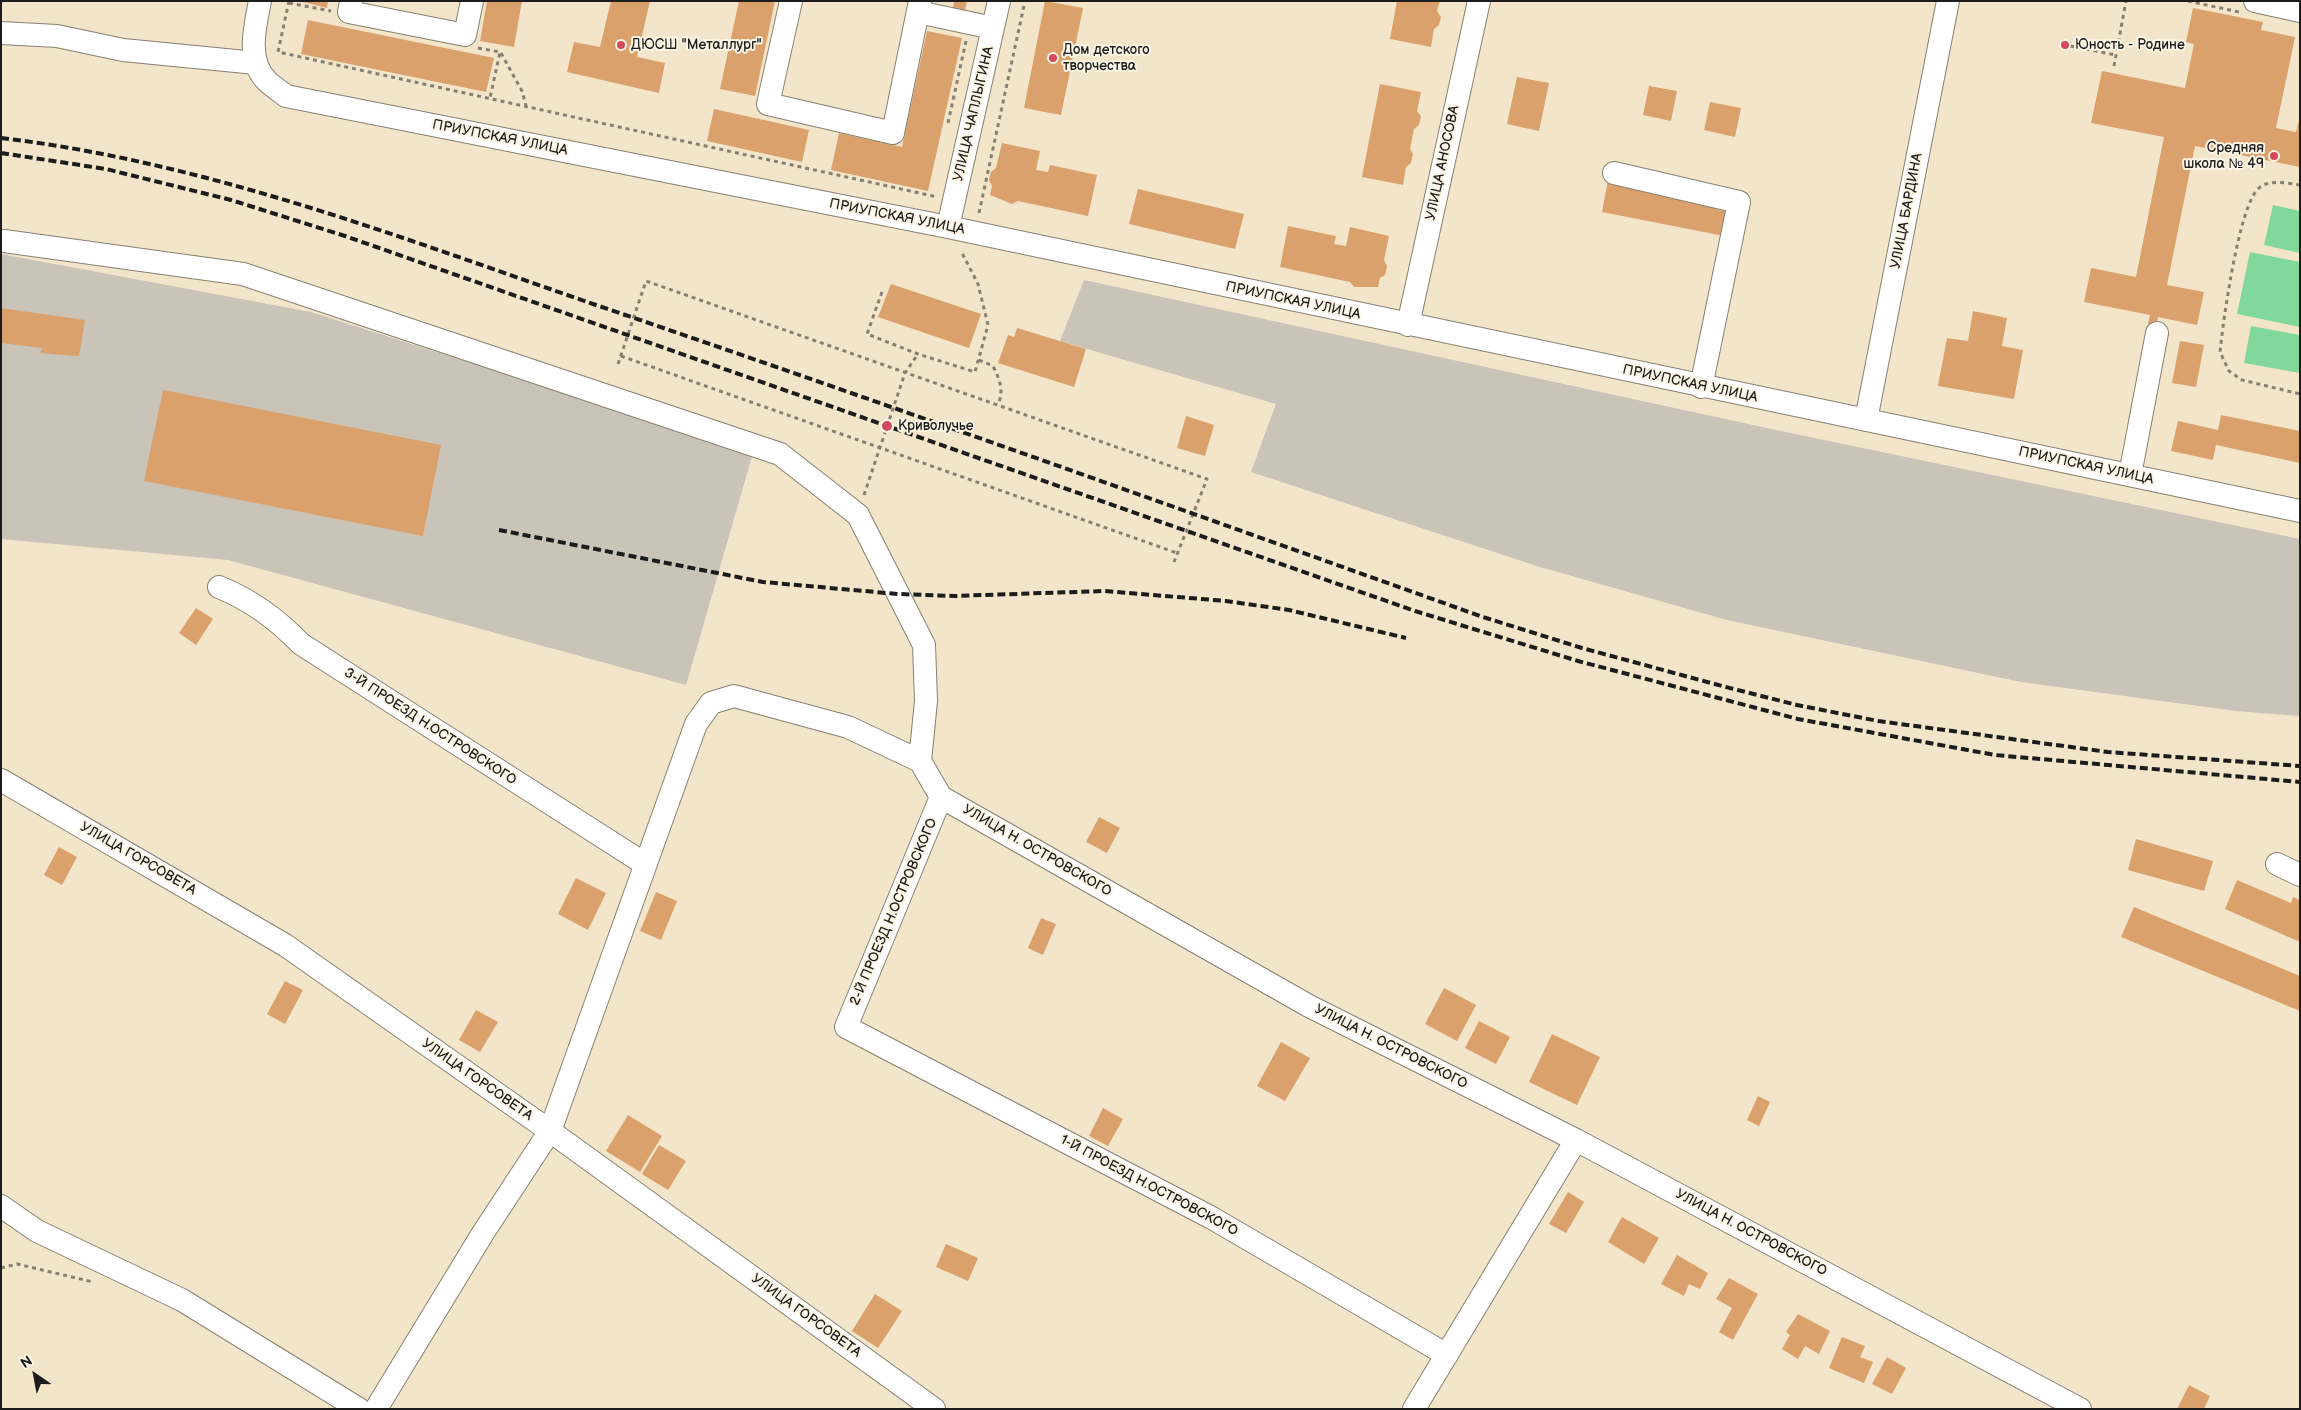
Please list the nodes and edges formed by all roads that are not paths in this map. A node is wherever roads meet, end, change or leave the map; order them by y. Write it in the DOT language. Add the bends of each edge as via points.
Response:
graph roads {
  1 [pos="260,1"];
  2 [pos="472,1"];
  3 [pos="791,1"];
  4 [pos="999,1"];
  5 [pos="1479,1"];
  6 [pos="1948,1"];
  7 [pos="2255,1"];
  8 [pos="350,7"];
  9 [pos="919,7"];
  10 [pos="2300,11"];
  11 [pos="993,28"];
  12 [pos="1,33"];
  13 [pos="256,63"];
  14 [pos="1614,173"];
  15 [pos="949,221"];
  16 [pos="4,241"];
  17 [pos="1408,325"];
  18 [pos="2157,334"];
  19 [pos="1701,387"];
  20 [pos="1866,420"];
  21 [pos="2130,475"];
  22 [pos="2300,511"];
  23 [pos="220,587"];
  24 [pos="920,761"];
  25 [pos="1,780"];
  26 [pos="941,797"];
  27 [pos="645,864"];
  28 [pos="2277,864"];
  29 [pos="2300,875"];
  30 [pos="846,1026"];
  31 [pos="550,1131"];
  32 [pos="1576,1140"];
  33 [pos="1,1206"];
  34 [pos="1447,1355"];
  35 [pos="359,1409"];
  36 [pos="376,1409"];
  37 [pos="934,1409"];
  38 [pos="1414,1409"];
  39 [pos="2080,1409"];
  1 -- 13 [label="street" via="254,34"];
  2 -- 8 [label="street" via="465,35"];
  3 -- 9 [label="street" via="768,104 893,133"];
  4 -- 11 [label="street, УЛИЦА ЧАПЛЫГИНА"];
  5 -- 17 [label="street, УЛИЦА АНОСОВА"];
  6 -- 20 [label="street, УЛИЦА БАРДИНА"];
  7 -- 10 [label="street"];
  9 -- 11 [label="street"];
  11 -- 15 [label="street, УЛИЦА ЧАПЛЫГИНА"];
  12 -- 13 [label="street" via="57,36 123,50"];
  13 -- 15 [label="street, ПРИУПСКАЯ УЛИЦА" via="266,80 286,96"];
  14 -- 19 [label="street" via="1739,202"];
  15 -- 17 [label="street, ПРИУПСКАЯ УЛИЦА"];
  16 -- 24 [label="street" via="243,274 780,454 858,515 924,645 926,701"];
  17 -- 19 [label="street, ПРИУПСКАЯ УЛИЦА"];
  18 -- 21 [label="street"];
  19 -- 20 [label="street, ПРИУПСКАЯ УЛИЦА"];
  20 -- 21 [label="street, ПРИУПСКАЯ УЛИЦА"];
  21 -- 22 [label="street, ПРИУПСКАЯ УЛИЦА"];
  23 -- 27 [label="street, 3-Й ПРОЕЗД Н.ОСТРОВСКОГО" via="238,594 270,615 301,644"];
  24 -- 26 [label="street"];
  24 -- 27 [label="street" via="848,727 734,696 711,703 696,724"];
  25 -- 31 [label="street, УЛИЦА ГОРСОВЕТА" via="285,945"];
  26 -- 30 [label="street, 2-Й ПРОЕЗД Н.ОСТРОВСКОГО"];
  26 -- 32 [label="street, УЛИЦА Н. ОСТРОВСКОГО" via="1310,1006"];
  27 -- 31 [label="street"];
  28 -- 29 [label="street"];
  30 -- 34 [label="street, 1-Й ПРОЕЗД Н.ОСТРОВСКОГО" via="1212,1218"];
  31 -- 36 [label="street" via="483,1233"];
  31 -- 37 [label="street, УЛИЦА ГОРСОВЕТА"];
  32 -- 34 [label="street"];
  32 -- 39 [label="street, УЛИЦА Н. ОСТРОВСКОГО"];
  33 -- 35 [label="street" via="37,1232 182,1300"];
  34 -- 38 [label="street"];
}
